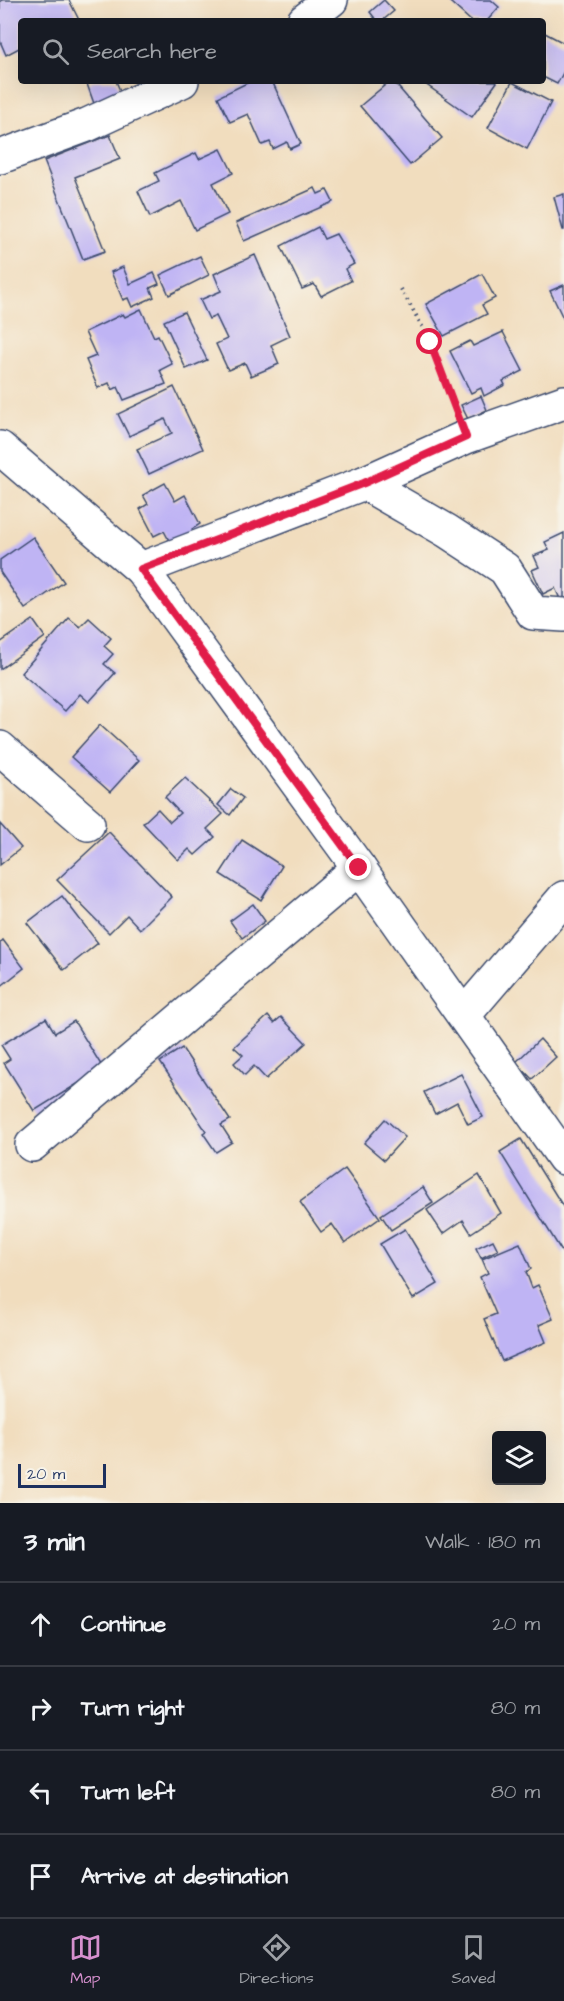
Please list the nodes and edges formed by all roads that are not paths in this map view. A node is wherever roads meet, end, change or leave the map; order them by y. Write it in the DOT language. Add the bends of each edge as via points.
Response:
graph roads {
  1 [pos="331,0"];
  2 [pos="308,18"];
  3 [pos="176,84"];
  4 [pos="0,157"];
  5 [pos="564,402"];
  6 [pos="0,448"];
  7 [pos="364,483"];
  8 [pos="141,569"];
  9 [pos="564,615"];
  10 [pos="0,748"];
  11 [pos="88,824"];
  12 [pos="359,868"];
  13 [pos="564,898"];
  14 [pos="464,1015"];
  15 [pos="32,1145"];
  16 [pos="564,1158"];
  1 -- 2 [label="street"];
  3 -- 4 [label="street" via="87,125"];
  5 -- 7 [label="street" via="466,437"];
  6 -- 8 [label="street"];
  7 -- 8 [label="street"];
  7 -- 9 [label="street" via="505,569 533,613"];
  8 -- 12 [label="street"];
  10 -- 11 [label="street"];
  12 -- 14 [label="street"];
  12 -- 15 [label="street"];
  13 -- 14 [label="street"];
  14 -- 16 [label="street"];
}
